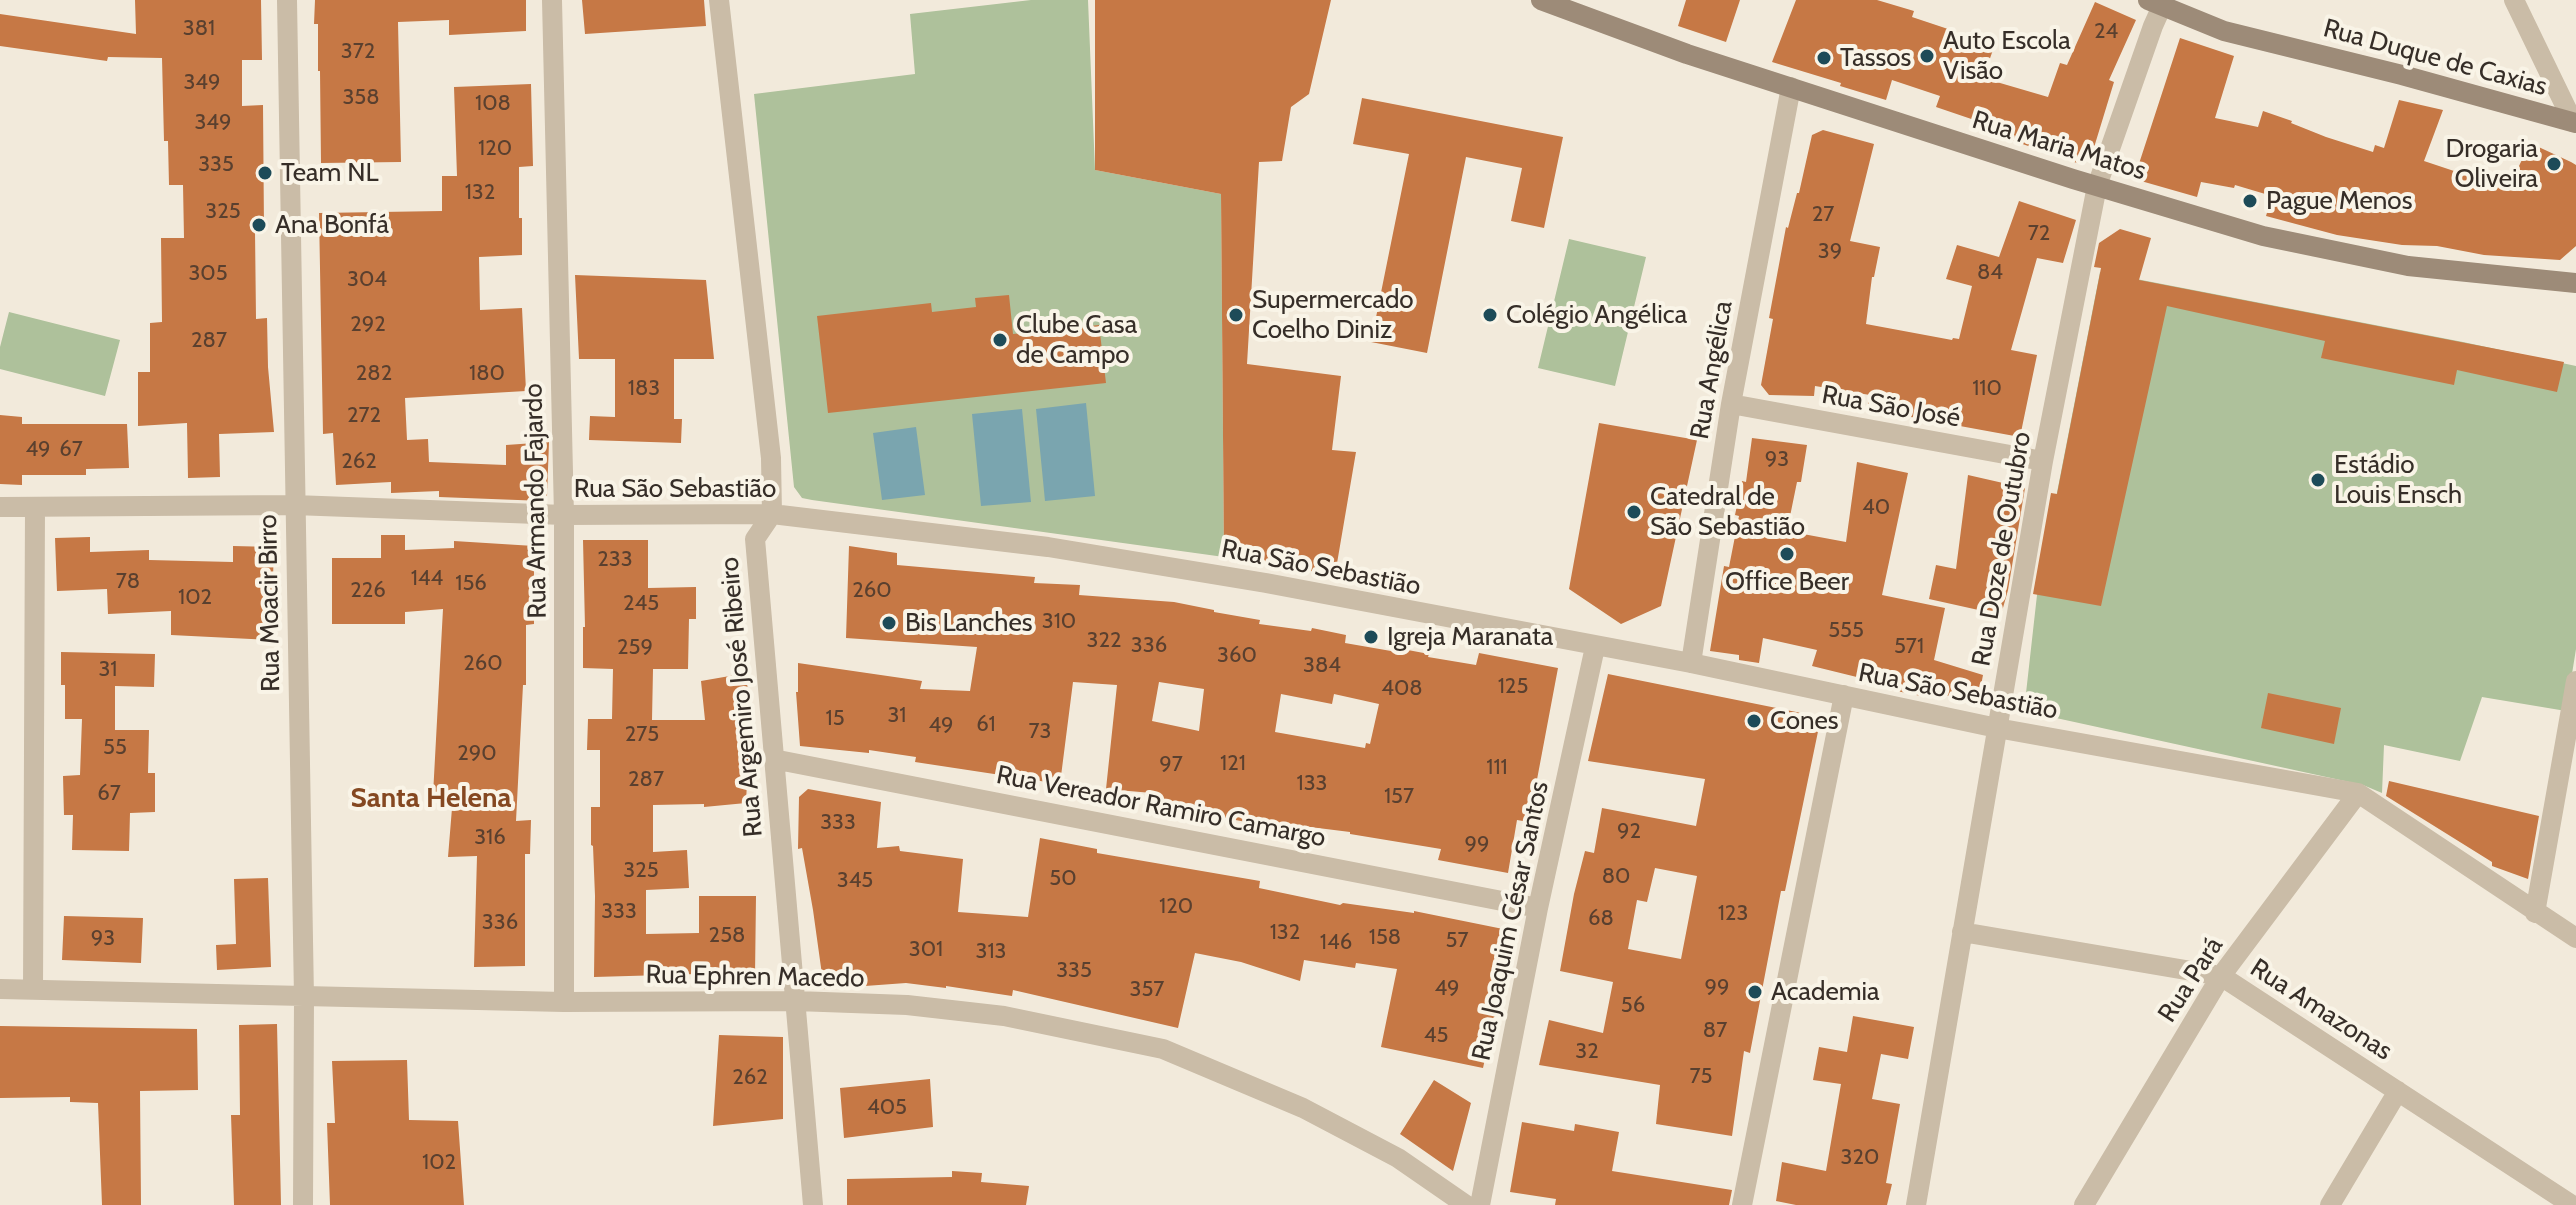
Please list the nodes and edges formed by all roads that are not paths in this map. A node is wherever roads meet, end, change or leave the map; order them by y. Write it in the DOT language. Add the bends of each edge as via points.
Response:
graph roads {
  1 [pos="287,0"];
  2 [pos="552,0"];
  3 [pos="719,0"];
  4 [pos="1541,0"];
  5 [pos="2514,0"];
  6 [pos="2155,3"];
  7 [pos="1791,87"];
  8 [pos="2575,122"];
  9 [pos="2097,186"];
  10 [pos="2576,266"];
  11 [pos="2553,280"];
  12 [pos="2576,283"];
  13 [pos="1731,404"];
  14 [pos="2043,461"];
  15 [pos="294,505"];
  16 [pos="0,507"];
  17 [pos="35,507"];
  18 [pos="772,514"];
  19 [pos="564,515"];
  20 [pos="1595,647"];
  21 [pos="1691,663"];
  22 [pos="2576,681"];
  23 [pos="1844,695"];
  24 [pos="1997,728"];
  25 [pos="773,759"];
  26 [pos="2358,793"];
  27 [pos="1538,908"];
  28 [pos="2535,913"];
  29 [pos="1962,932"];
  30 [pos="2576,938"];
  31 [pos="2221,976"];
  32 [pos="0,989"];
  33 [pos="33,989"];
  34 [pos="304,997"];
  35 [pos="796,1001"];
  36 [pos="564,1002"];
  37 [pos="2398,1091"];
  38 [pos="303,1205"];
  39 [pos="813,1205"];
  40 [pos="1466,1205"];
  41 [pos="1480,1205"];
  42 [pos="1742,1205"];
  43 [pos="1916,1205"];
  44 [pos="2084,1205"];
  45 [pos="2330,1205"];
  46 [pos="2572,1205"];
  1 -- 15 [label="street, Rua Moacir Birro"];
  2 -- 19 [label="street, Rua Armando Fajardo"];
  3 -- 18 [label="street, Rua Argemiro José Ribeiro" via="771,458"];
  4 -- 7 [label="main road, Rua Maria Matos"];
  5 -- 8 [label="street"];
  6 -- 8 [label="main road, Rua Duque de Caxias" via="2224,31"];
  6 -- 9 [label="street, Rua Doze de Outubro" via="2153,26"];
  7 -- 9 [label="main road, Rua Maria Matos"];
  7 -- 13 [label="street, Rua Angélica"];
  9 -- 11 [label="main road, Rua Maria Matos" via="2263,236 2408,266"];
  9 -- 14 [label="street, Rua Doze de Outubro"];
  10 -- 11 [label="main road"];
  11 -- 12 [label="main road, Rua Maria Matos"];
  13 -- 14 [label="street, Rua São José"];
  13 -- 21 [label="street, Rua Angélica"];
  14 -- 24 [label="street, Rua Doze de Outubro"];
  15 -- 17 [label="street, Rua São Sebastião"];
  15 -- 19 [label="street, Rua São Sebastião"];
  15 -- 34 [label="street, Rua Moacir Birro"];
  16 -- 17 [label="street, Rua São Sebastião"];
  17 -- 33 [label="street"];
  18 -- 19 [label="street, Rua São Sebastião"];
  18 -- 20 [label="street, Rua São Sebastião" via="1048,547"];
  18 -- 25 [label="street, Rua Argemiro José Ribeiro" via="755,539"];
  19 -- 36 [label="street, Rua Armando Fajardo"];
  20 -- 21 [label="street, Rua São Sebastião"];
  20 -- 27 [label="street, Rua Joaquim César Santos"];
  21 -- 23 [label="street, Rua São Sebastião"];
  22 -- 28 [label="street"];
  23 -- 24 [label="street, Rua São Sebastião"];
  23 -- 42 [label="street"];
  24 -- 26 [label="street, Rua São Sebastião"];
  24 -- 29 [label="street, Rua Doze de Outubro"];
  25 -- 27 [label="street, Rua Vereador Ramiro Camargo"];
  25 -- 35 [label="street, Rua Argemiro José Ribeiro"];
  26 -- 28 [label="street, Rua São Sebastião"];
  26 -- 31 [label="street, Rua Pará"];
  27 -- 41 [label="street, Rua Joaquim César Santos"];
  28 -- 30 [label="street, Rua São Sebastião"];
  29 -- 31 [label="street, Rua Amazonas"];
  29 -- 43 [label="street, Rua Doze de Outubro"];
  31 -- 37 [label="street, Rua Amazonas"];
  31 -- 44 [label="street, Rua Pará"];
  32 -- 33 [label="street, Rua Ephren Macedo"];
  33 -- 34 [label="street, Rua Ephren Macedo"];
  34 -- 36 [label="street, Rua Ephren Macedo"];
  34 -- 38 [label="street, Rua Moacir Birro"];
  35 -- 36 [label="street, Rua Ephren Macedo"];
  35 -- 39 [label="street, Rua Argemiro José Ribeiro"];
  35 -- 40 [label="street, Rua Ephren Macedo" via="1004,1016 1163,1049 1316,1115 1398,1158"];
  37 -- 45 [label="street"];
  37 -- 46 [label="street, Rua Amazonas"];
}
